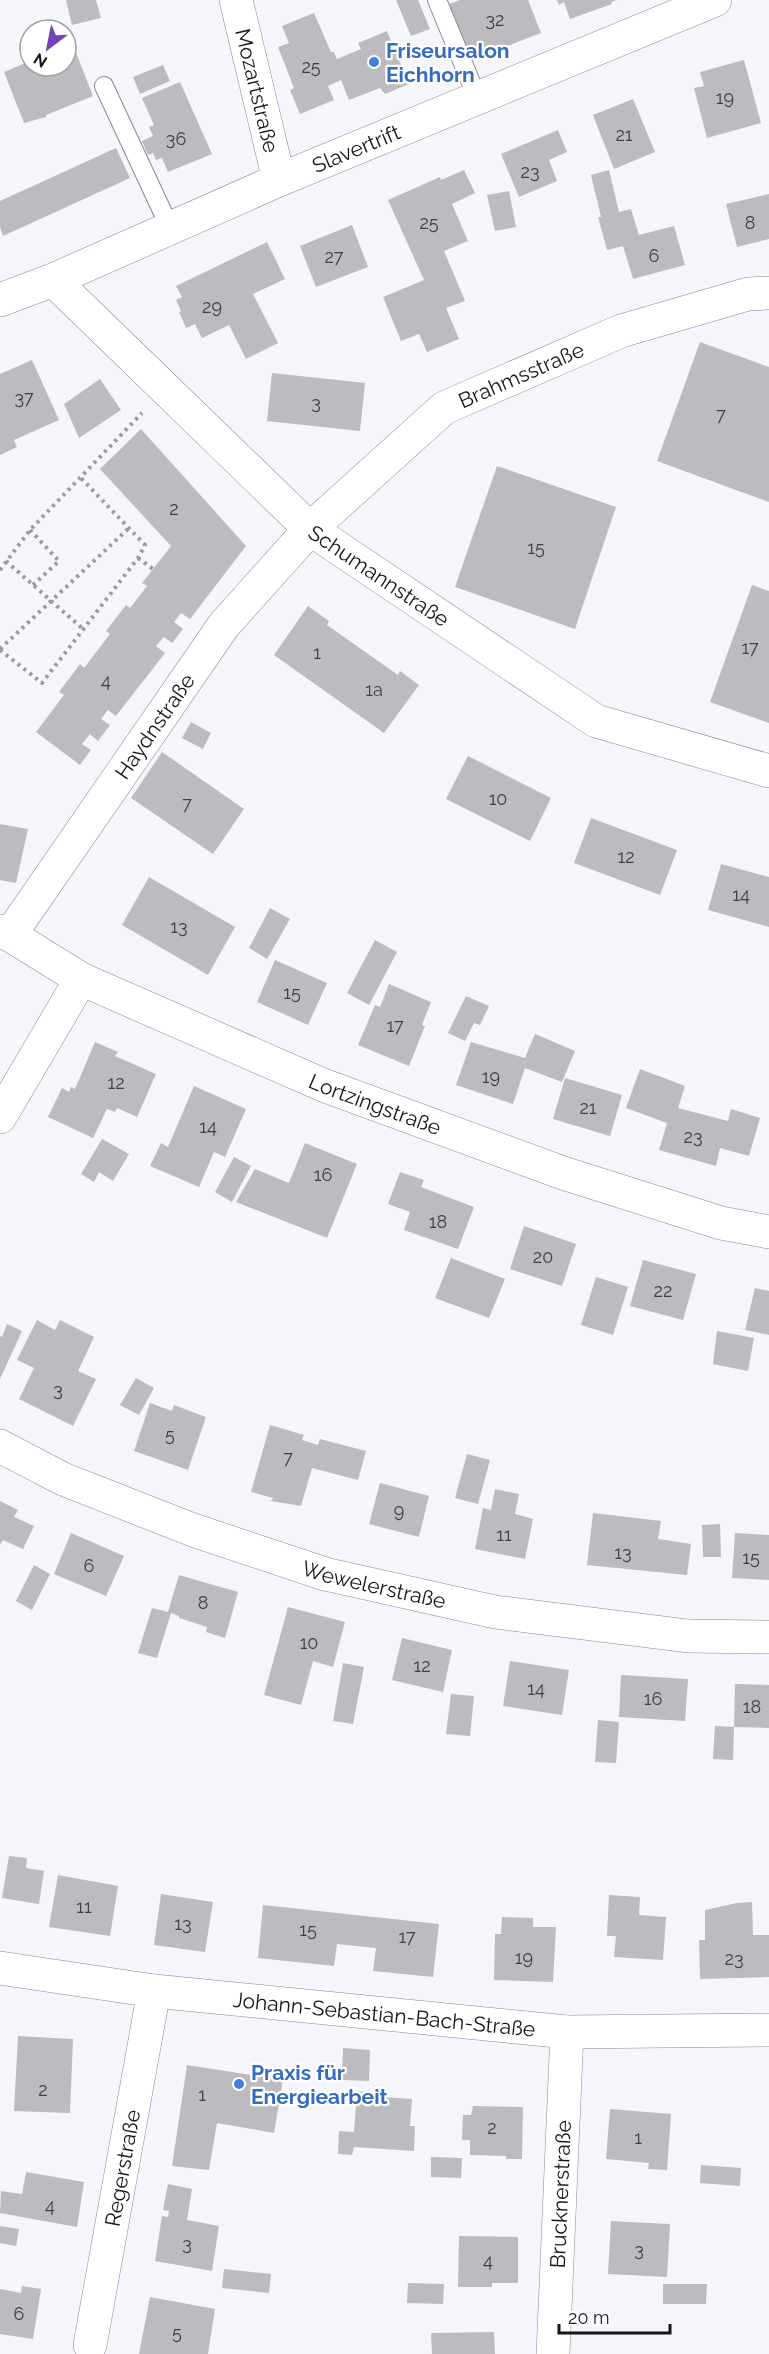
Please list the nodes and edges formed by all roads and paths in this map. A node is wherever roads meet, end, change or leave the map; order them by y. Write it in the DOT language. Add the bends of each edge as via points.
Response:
graph roads {
  1 [pos="236,0"];
  2 [pos="437,0"];
  3 [pos="715,0"];
  4 [pos="104,87"];
  5 [pos="477,97"];
  6 [pos="279,180"];
  7 [pos="170,228"];
  8 [pos="53,280"];
  9 [pos="769,293"];
  10 [pos="0,300"];
  11 [pos="165,389"];
  12 [pos="79,476"];
  13 [pos="129,528"];
  14 [pos="310,529"];
  15 [pos="30,530"];
  16 [pos="138,558"];
  17 [pos="6,561"];
  18 [pos="153,569"];
  19 [pos="0,570"];
  20 [pos="33,585"];
  21 [pos="51,602"];
  22 [pos="83,629"];
  23 [pos="0,650"];
  24 [pos="769,771"];
  25 [pos="5,933"];
  26 [pos="81,979"];
  27 [pos="0,1117"];
  28 [pos="769,1232"];
  29 [pos="0,1446"];
  30 [pos="769,1637"];
  31 [pos="0,1968"];
  32 [pos="154,1991"];
  33 [pos="769,2030"];
  34 [pos="567,2032"];
  35 [pos="89,2350"];
  36 [pos="553,2354"];
  1 -- 6 [label="street, Mozartstraße"];
  2 -- 5 [label="lane"];
  3 -- 5 [label="street, Slavertrift"];
  4 -- 7 [label="lane"];
  5 -- 6 [label="street, Slavertrift"];
  6 -- 7 [label="street, Slavertrift"];
  7 -- 8 [label="street, Slavertrift"];
  8 -- 10 [label="street, Slavertrift"];
  8 -- 11 [label="street, Schumannstraße"];
  9 -- 14 [label="street, Brahmsstraße" via="748,294 621,331 444,408"];
  11 -- 12 [label="path"];
  11 -- 14 [label="street, Schumannstraße"];
  12 -- 13 [label="path"];
  12 -- 15 [label="path"];
  13 -- 16 [label="path" via="145,545"];
  13 -- 21 [label="path"];
  14 -- 24 [label="street, Schumannstraße" via="596,721"];
  14 -- 25 [label="street, Haydnstraße" via="224,625"];
  15 -- 17 [label="path"];
  15 -- 20 [label="path" via="59,561"];
  16 -- 18 [label="path"];
  16 -- 22 [label="path"];
  17 -- 19 [label="path"];
  17 -- 20 [label="path"];
  20 -- 21 [label="path"];
  21 -- 22 [label="path"];
  21 -- 23 [label="path"];
  22 -- 23 [label="path" via="42,683"];
  25 -- 26 [label="street, Lortzingstraße"];
  26 -- 27 [label="street"];
  26 -- 28 [label="street, Lortzingstraße" via="345,1093 563,1173 722,1223"];
  29 -- 30 [label="street, Wewelerstraße" via="63,1479 193,1530 325,1574 495,1612 688,1635"];
  31 -- 32 [label="street, Johann-Sebastian-Bach-Straße"];
  32 -- 34 [label="street, Johann-Sebastian-Bach-Straße"];
  32 -- 35 [label="street, Regerstraße"];
  33 -- 34 [label="street, Johann-Sebastian-Bach-Straße"];
  34 -- 36 [label="street, Brucknerstraße"];
}
